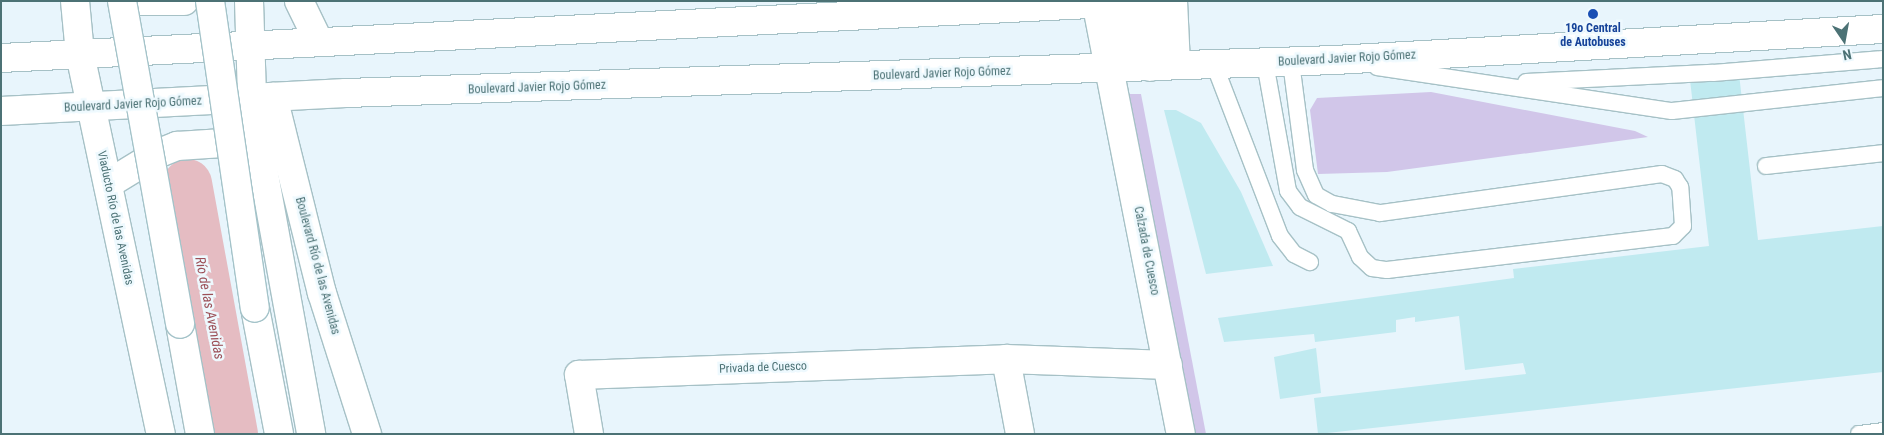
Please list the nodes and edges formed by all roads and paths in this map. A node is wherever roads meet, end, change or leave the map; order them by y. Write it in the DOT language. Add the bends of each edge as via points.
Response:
graph roads {
  1 [pos="75,1"];
  2 [pos="122,1"];
  3 [pos="139,1"];
  4 [pos="184,1"];
  5 [pos="210,1"];
  6 [pos="249,1"];
  7 [pos="299,1"];
  8 [pos="1173,1"];
  9 [pos="1125,2"];
  10 [pos="966,6"];
  11 [pos="1883,30"];
  12 [pos="318,40"];
  13 [pos="249,44"];
  14 [pos="80,54"];
  15 [pos="1,58"];
  16 [pos="1883,59"];
  17 [pos="1335,60"];
  18 [pos="1278,62"];
  19 [pos="1214,64"];
  20 [pos="1140,67"];
  21 [pos="1488,84"];
  22 [pos="1883,88"];
  23 [pos="263,98"];
  24 [pos="91,106"];
  25 [pos="1,112"];
  26 [pos="258,141"];
  27 [pos="1883,153"];
  28 [pos="1766,166"];
  29 [pos="108,184"];
  30 [pos="1310,262"];
  31 [pos="1006,359"];
  32 [pos="1168,365"];
  33 [pos="1883,431"];
  34 [pos="161,434"];
  35 [pos="200,434"];
  36 [pos="279,434"];
  37 [pos="311,434"];
  38 [pos="367,434"];
  39 [pos="589,434"];
  40 [pos="1020,434"];
  41 [pos="1181,434"];
  42 [pos="1859,434"];
  1 -- 14 [label="main road, Viaducto Río de las Avenidas"];
  2 -- 35 [label="main road, bridge"];
  3 -- 4 [label="main road"];
  5 -- 36 [label="main road, bridge" via="255,308"];
  6 -- 13 [label="main road"];
  7 -- 12 [label="main road"];
  8 -- 20 [label="main road"];
  9 -- 10 [label="main road"];
  9 -- 20 [label="main road"];
  9 -- 20 [label="main road"];
  10 -- 12 [label="main road"];
  11 -- 17 [label="main road, Boulevard Javier Rojo Gómez"];
  12 -- 13 [label="main road"];
  13 -- 14 [label="main road"];
  13 -- 23 [label="main road"];
  14 -- 15 [label="main road"];
  14 -- 24 [label="main road, Viaducto Río de las Avenidas"];
  16 -- 21 [label="lane" via="1713,73"];
  17 -- 18 [label="main road, Boulevard Javier Rojo Gómez"];
  17 -- 21 [label="lane"];
  18 -- 18 [label="lane" via="1288,191 1300,206 1348,231 1360,257 1372,268 1387,270 1673,236 1683,226 1680,186 1675,179 1662,174 1380,213 1332,204 1316,195 1305,170"];
  18 -- 19 [label="main road, Boulevard Javier Rojo Gómez"];
  19 -- 20 [label="main road, Boulevard Javier Rojo Gómez"];
  19 -- 30 [label="lane" via="1276,229 1294,254"];
  20 -- 23 [label="main road, Boulevard Javier Rojo Gómez"];
  20 -- 32 [label="main road, Calzada de Cuesco"];
  21 -- 22 [label="lane" via="1672,111"];
  23 -- 24 [label="main road, Boulevard Javier Rojo Gómez"];
  23 -- 26 [label="main road"];
  23 -- 38 [label="main road, Boulevard Río de las Avenidas"];
  24 -- 25 [label="main road, Boulevard Javier Rojo Gómez"];
  24 -- 29 [label="main road, Viaducto Río de las Avenidas"];
  26 -- 29 [label="main road" via="177,146 157,154"];
  26 -- 37 [label="main road"];
  27 -- 28 [label="lane"];
  29 -- 34 [label="main road, Viaducto Río de las Avenidas"];
  31 -- 32 [label="main road, Privada de Cuesco"];
  31 -- 39 [label="main road, Privada de Cuesco" via="579,375"];
  31 -- 40 [label="main road"];
  32 -- 41 [label="main road, Calzada de Cuesco"];
  33 -- 42 [label="lane"];
}
